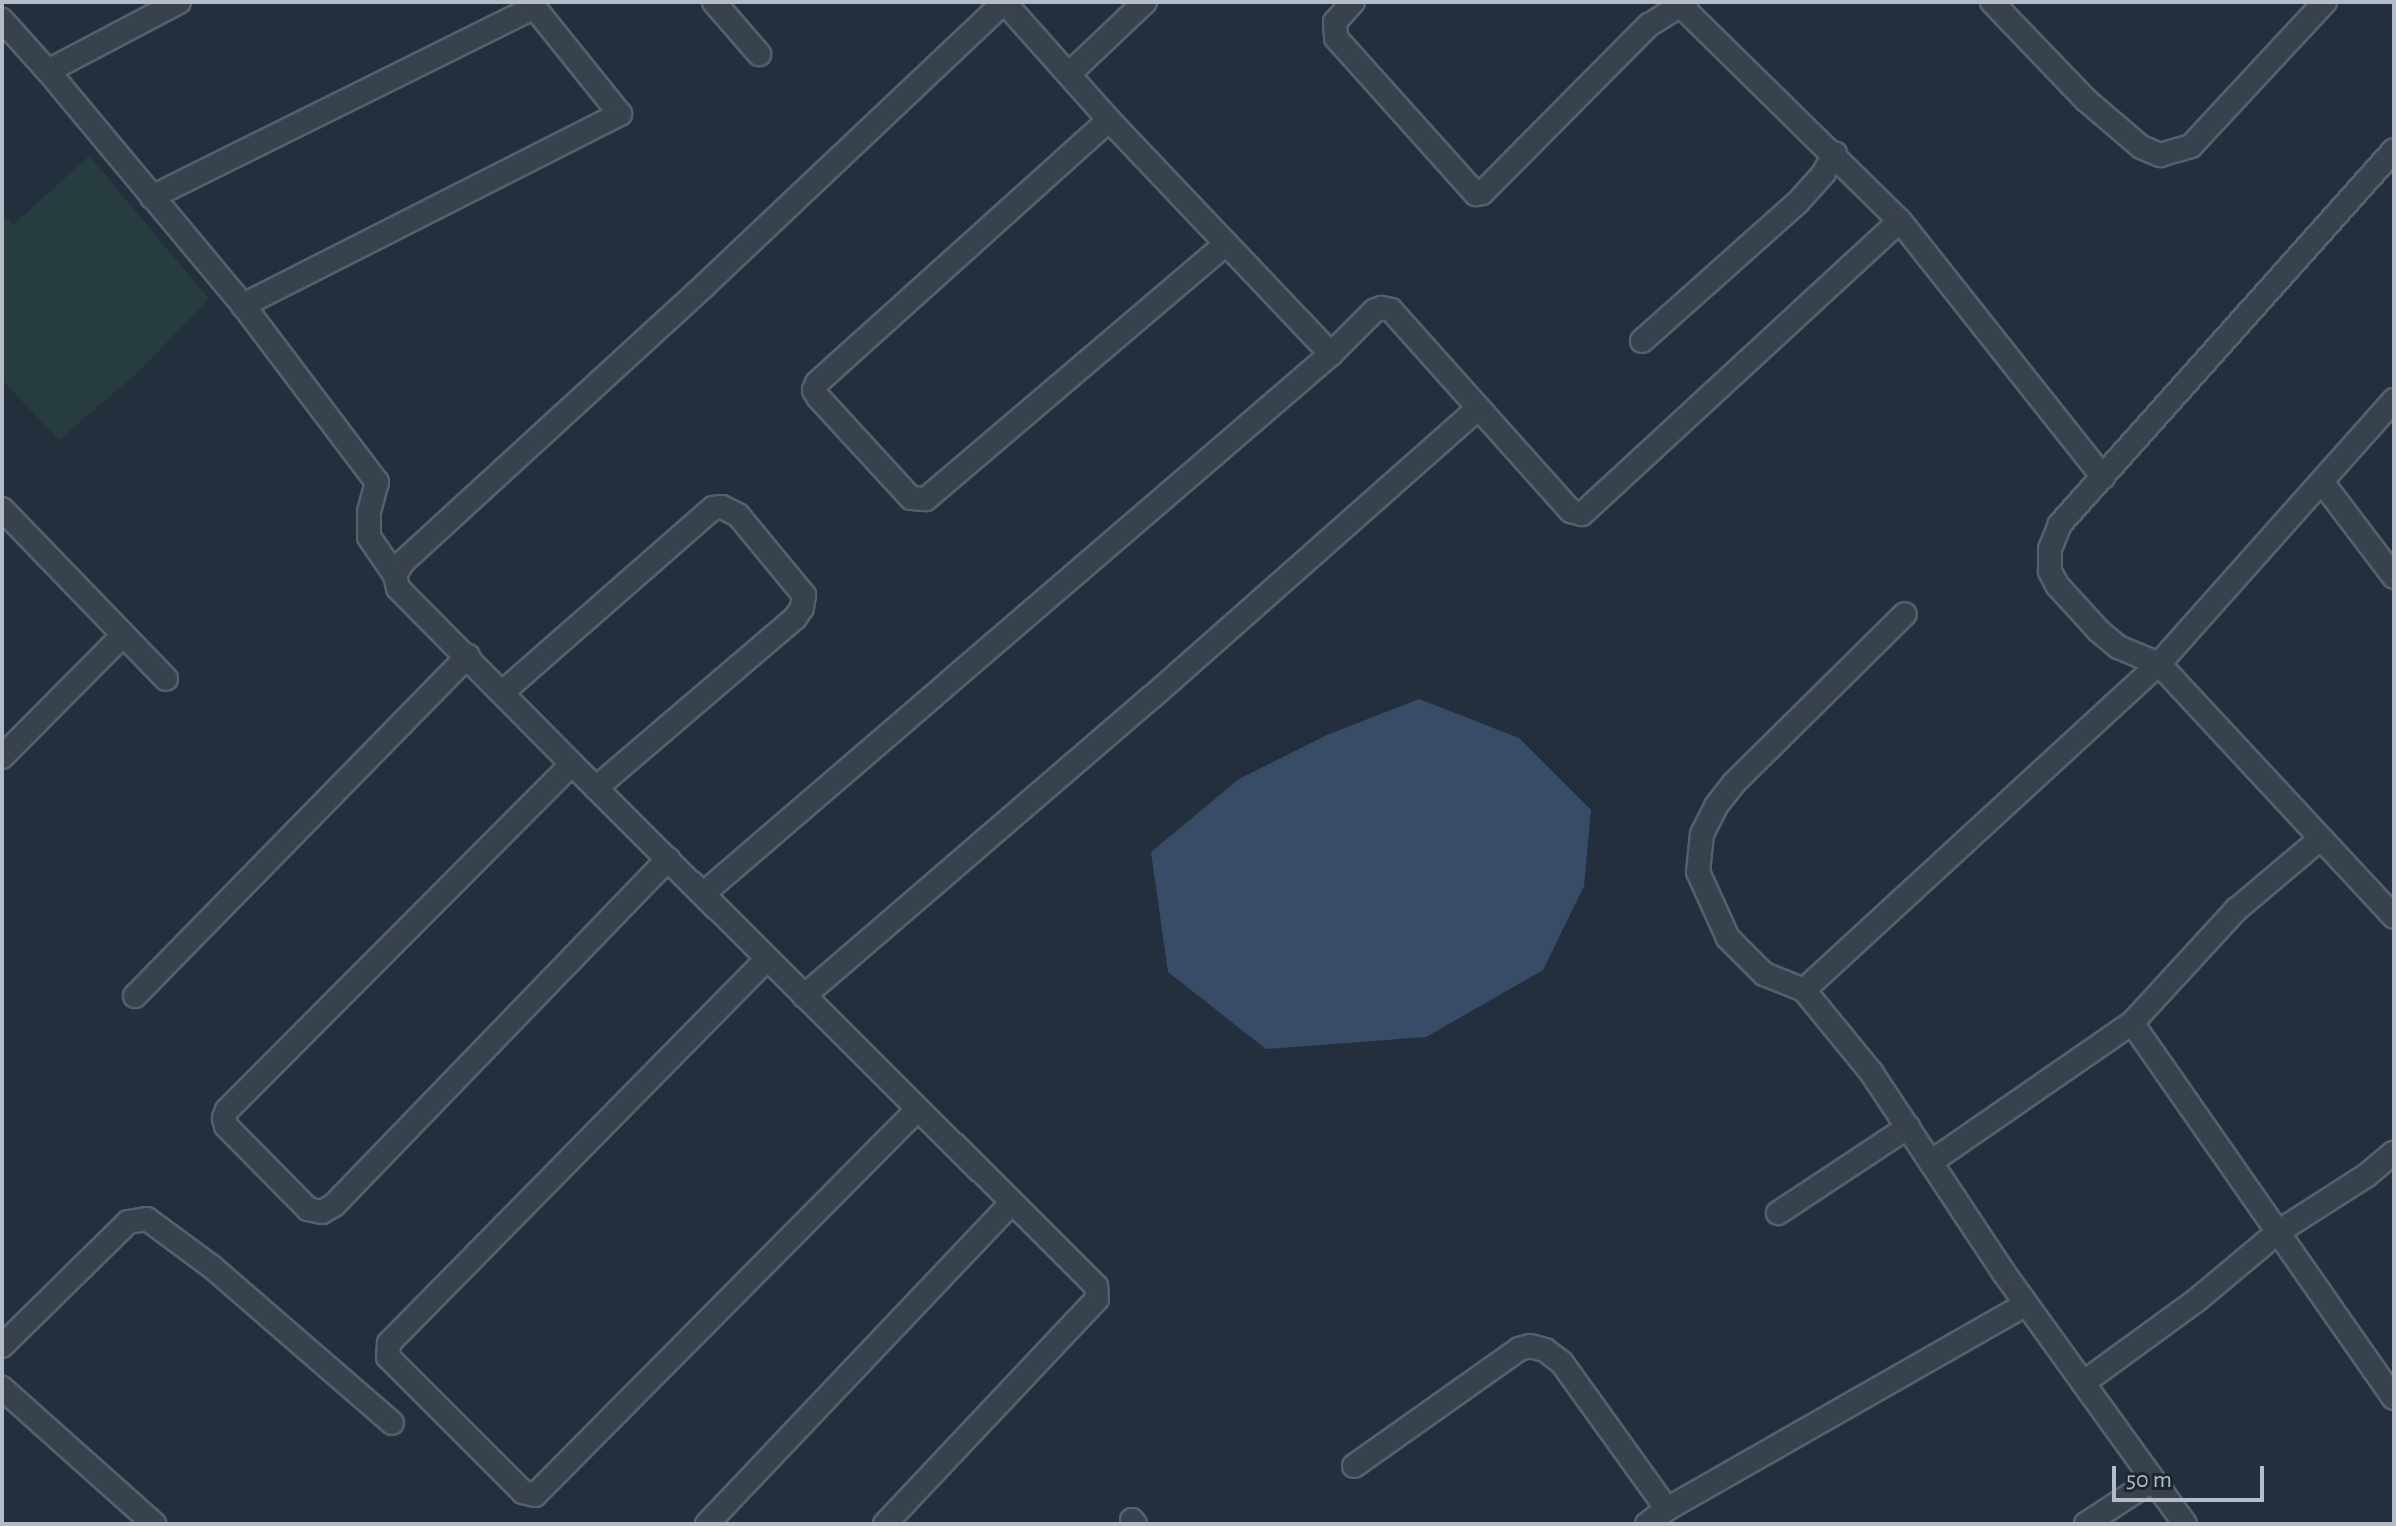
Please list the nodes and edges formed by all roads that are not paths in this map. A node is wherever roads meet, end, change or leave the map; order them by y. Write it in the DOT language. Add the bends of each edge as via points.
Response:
graph roads {
  1 [pos="179,2"];
  2 [pos="714,2"];
  3 [pos="1004,2"];
  4 [pos="1145,2"];
  5 [pos="1353,2"];
  6 [pos="1992,2"];
  7 [pos="2325,2"];
  8 [pos="1681,3"];
  9 [pos="2,20"];
  10 [pos="759,54"];
  11 [pos="48,71"];
  12 [pos="1069,74"];
  13 [pos="1109,120"];
  14 [pos="2394,150"];
  15 [pos="1835,153"];
  16 [pos="152,197"];
  17 [pos="1900,221"];
  18 [pos="1226,244"];
  19 [pos="243,305"];
  20 [pos="1642,341"];
  21 [pos="1331,354"];
  22 [pos="2394,400"];
  23 [pos="1479,408"];
  24 [pos="2103,477"];
  25 [pos="2322,482"];
  26 [pos="2,509"];
  27 [pos="395,575"];
  28 [pos="2394,577"];
  29 [pos="1905,614"];
  30 [pos="123,635"];
  31 [pos="468,656"];
  32 [pos="2159,664"];
  33 [pos="166,679"];
  34 [pos="504,691"];
  35 [pos="2,757"];
  36 [pos="572,764"];
  37 [pos="596,788"];
  38 [pos="2320,839"];
  39 [pos="668,859"];
  40 [pos="703,894"];
  41 [pos="2394,917"];
  42 [pos="767,959"];
  43 [pos="1804,990"];
  44 [pos="135,996"];
  45 [pos="804,996"];
  46 [pos="2132,1023"];
  47 [pos="917,1110"];
  48 [pos="1908,1127"];
  49 [pos="2394,1152"];
  50 [pos="1931,1162"];
  51 [pos="1011,1204"];
  52 [pos="1778,1213"];
  53 [pos="2278,1232"];
  54 [pos="2026,1304"];
  55 [pos="2,1346"];
  56 [pos="2083,1383"];
  57 [pos="2,1388"];
  58 [pos="2394,1398"];
  59 [pos="392,1423"];
  60 [pos="1354,1466"];
  61 [pos="2153,1480"];
  62 [pos="1667,1509"];
  63 [pos="154,1524"];
  64 [pos="707,1524"];
  65 [pos="885,1524"];
  66 [pos="1647,1524"];
  67 [pos="2086,1524"];
  68 [pos="2185,1524"];
  1 -- 11 [label="street"];
  2 -- 10 [label="street"];
  3 -- 12 [label="street"];
  3 -- 27 [label="street"];
  4 -- 12 [label="street"];
  5 -- 8 [label="street" via="1335,22 1336,38 1476,194 1649,25"];
  6 -- 7 [label="street" via="2086,100 2141,147 2160,155 2191,146"];
  8 -- 15 [label="street"];
  9 -- 11 [label="street"];
  11 -- 16 [label="street"];
  12 -- 13 [label="street"];
  13 -- 18 [label="street"];
  13 -- 18 [label="street" via="817,383 818,397 911,498 926,499"];
  14 -- 24 [label="street"];
  15 -- 17 [label="street"];
  15 -- 20 [label="street" via="1798,202"];
  16 -- 19 [label="street"];
  16 -- 19 [label="street" via="534,7 620,114"];
  17 -- 23 [label="street" via="1582,514 1571,511"];
  17 -- 24 [label="street"];
  18 -- 21 [label="street"];
  19 -- 27 [label="street" via="377,482 369,537"];
  21 -- 23 [label="street" via="1374,311 1391,310"];
  21 -- 40 [label="street"];
  22 -- 25 [label="street"];
  23 -- 45 [label="street"];
  24 -- 32 [label="street" via="2060,524 2050,549 2050,571 2099,631 2118,647"];
  25 -- 28 [label="street"];
  25 -- 32 [label="street"];
  26 -- 30 [label="street"];
  27 -- 31 [label="street" via="398,588"];
  29 -- 43 [label="street" via="1734,783 1702,834 1698,872 1728,938 1764,974"];
  30 -- 33 [label="street"];
  30 -- 35 [label="street"];
  31 -- 34 [label="street"];
  31 -- 44 [label="street"];
  32 -- 38 [label="street"];
  32 -- 43 [label="street"];
  34 -- 36 [label="street"];
  34 -- 37 [label="street" via="713,508 738,515 804,595 802,608"];
  36 -- 37 [label="street"];
  36 -- 39 [label="street" via="227,1110 226,1126 308,1209 322,1212 334,1205"];
  37 -- 39 [label="street"];
  38 -- 41 [label="street"];
  38 -- 46 [label="street" via="2237,909"];
  39 -- 40 [label="street"];
  40 -- 42 [label="street"];
  42 -- 45 [label="street"];
  42 -- 47 [label="street" via="389,1343 388,1357 523,1492 535,1495"];
  43 -- 48 [label="street"];
  45 -- 47 [label="street"];
  46 -- 50 [label="street"];
  46 -- 53 [label="street"];
  47 -- 51 [label="street"];
  48 -- 50 [label="street"];
  48 -- 52 [label="street"];
  49 -- 53 [label="street"];
  50 -- 54 [label="street"];
  51 -- 64 [label="street"];
  51 -- 65 [label="street" via="1096,1286 1097,1299"];
  53 -- 56 [label="street"];
  53 -- 58 [label="street"];
  54 -- 56 [label="street"];
  54 -- 62 [label="street"];
  55 -- 59 [label="street" via="128,1222 147,1219 212,1267"];
  56 -- 61 [label="street"];
  57 -- 63 [label="street"];
  60 -- 62 [label="street" via="1530,1346 1562,1363"];
  61 -- 67 [label="street"];
  61 -- 68 [label="street"];
  62 -- 66 [label="street"];
}
